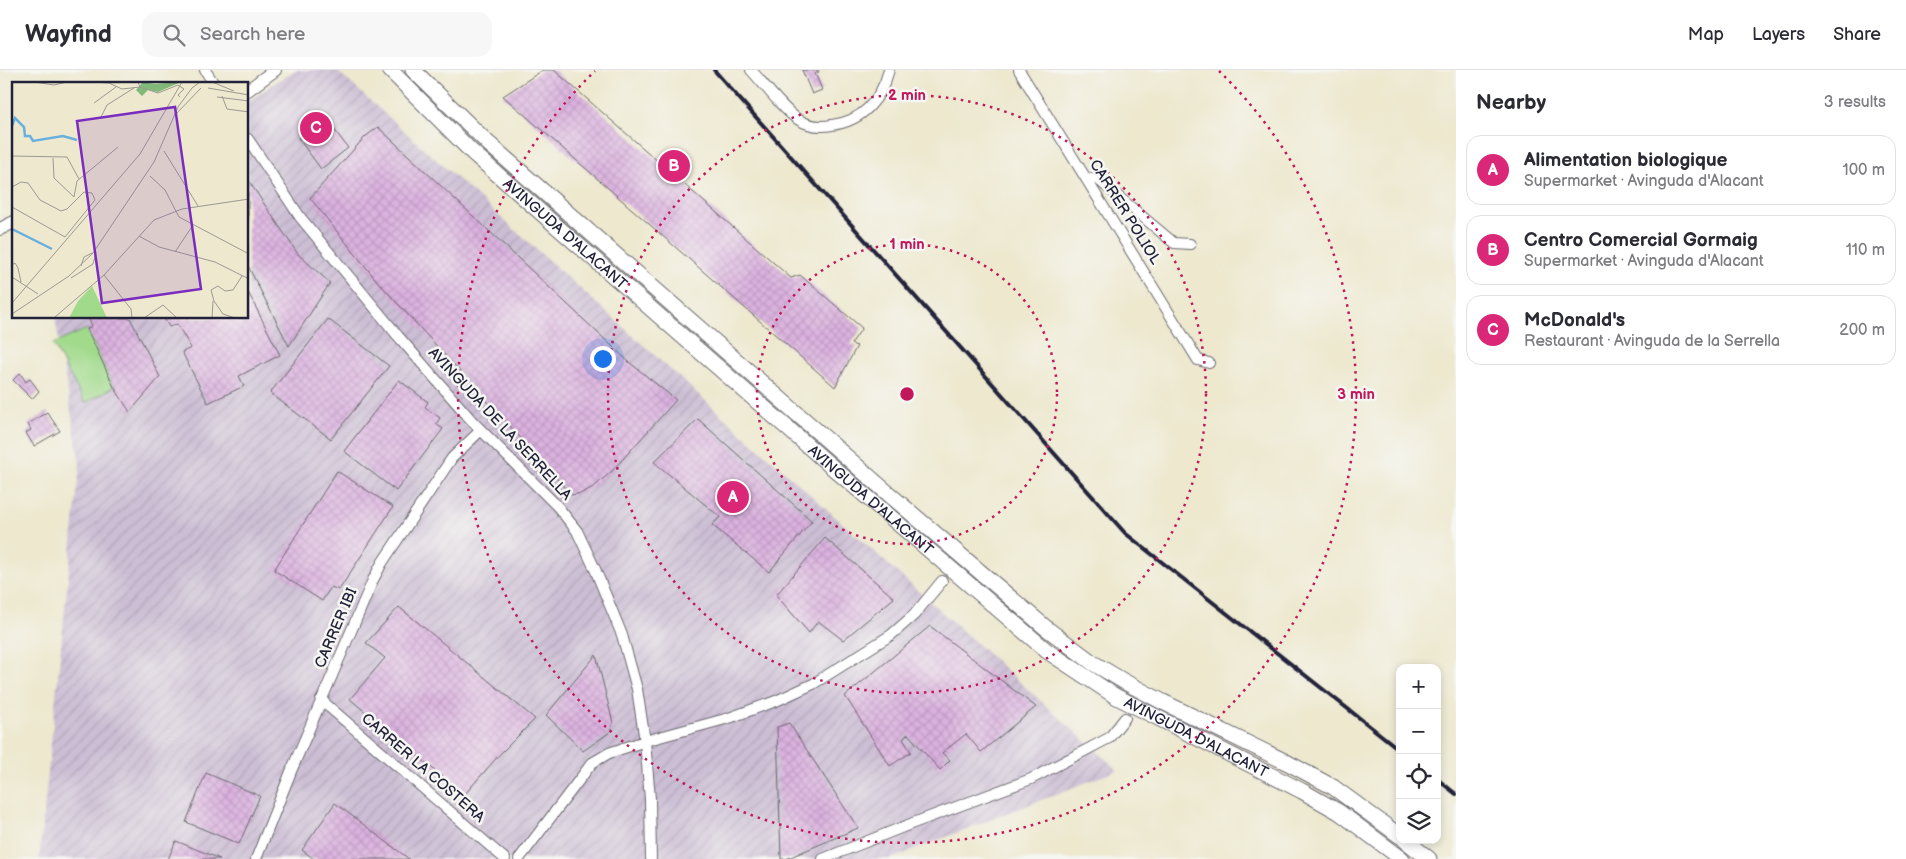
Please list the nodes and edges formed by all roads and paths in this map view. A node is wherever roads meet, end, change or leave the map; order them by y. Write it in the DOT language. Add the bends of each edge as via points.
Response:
graph roads {
  1 [pos="205,70"];
  2 [pos="275,70"];
  3 [pos="380,70"];
  4 [pos="414,70"];
  5 [pos="427,70"];
  6 [pos="751,70"];
  7 [pos="889,70"];
  8 [pos="1019,70"];
  9 [pos="394,74"];
  10 [pos="213,82"];
  11 [pos="249,89"];
  12 [pos="452,109"];
  13 [pos="249,140"];
  14 [pos="1088,182"];
  15 [pos="12,223"];
  16 [pos="0,229"];
  17 [pos="1190,244"];
  18 [pos="1209,363"];
  19 [pos="481,430"];
  20 [pos="942,581"];
  21 [pos="321,700"];
  22 [pos="1125,718"];
  23 [pos="645,741"];
  24 [pos="1396,833"];
  25 [pos="1410,844"];
  26 [pos="1426,857"];
  27 [pos="256,859"];
  28 [pos="505,859"];
  29 [pos="520,859"];
  30 [pos="651,859"];
  31 [pos="823,859"];
  32 [pos="1402,859"];
  1 -- 10 [label="street"];
  2 -- 11 [label="street"];
  3 -- 9 [label="main road"];
  4 -- 12 [label="main road, AVINGUDA D'ALACANT"];
  5 -- 12 [label="main road"];
  6 -- 7 [label="street" via="792,114 806,124 816,126 847,122 863,113 880,94"];
  8 -- 14 [label="street, CARRER POLIOL"];
  9 -- 32 [label="main road, AVINGUDA D'ALACANT" via="472,152 546,218 1047,651 1115,696 1339,812"];
  12 -- 24 [label="main road, AVINGUDA D'ALACANT" via="1046,628 1125,682 1333,787"];
  13 -- 19 [label="street, AVINGUDA DE LA SERRELLA" via="300,217"];
  14 -- 17 [label="street" via="1095,177 1174,242"];
  14 -- 18 [label="street, CARRER POLIOL" via="1198,360"];
  15 -- 16 [label="street"];
  19 -- 21 [label="street, CARRER IBI" via="452,458 382,564"];
  19 -- 23 [label="street, AVINGUDA DE LA SERRELLA" via="558,507 577,531 622,635 637,689"];
  20 -- 23 [label="street" via="914,615 891,635 813,684 730,718"];
  21 -- 27 [label="street, CARRER IBI"];
  21 -- 28 [label="street, CARRER LA COSTERA"];
  22 -- 31 [label="street" via="1108,738 1031,779"];
  23 -- 29 [label="street" via="609,753 592,763"];
  23 -- 30 [label="street, AVINGUDA DE LA SERRELLA"];
  25 -- 26 [label="main road"];
}
